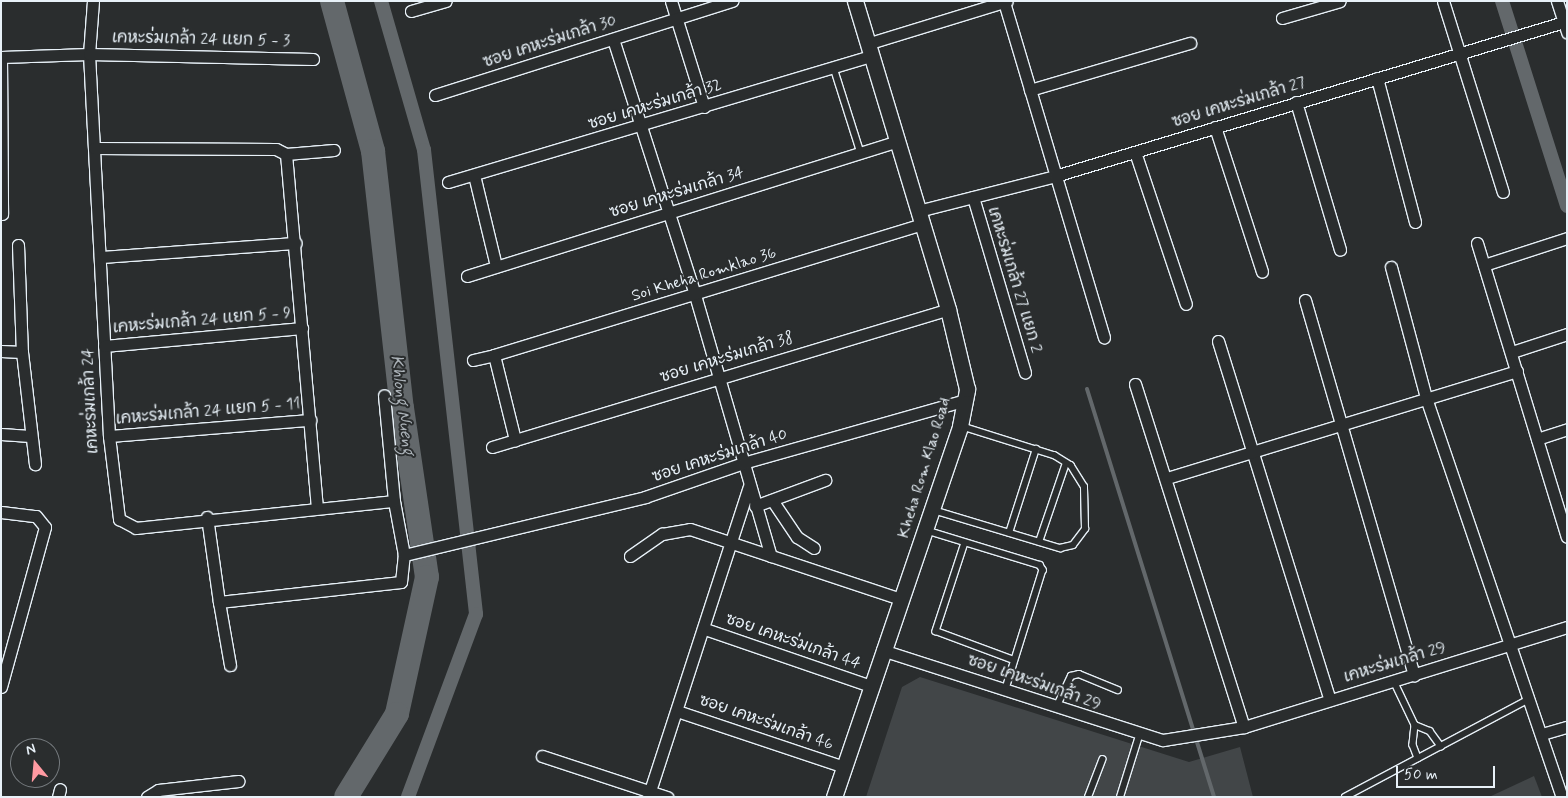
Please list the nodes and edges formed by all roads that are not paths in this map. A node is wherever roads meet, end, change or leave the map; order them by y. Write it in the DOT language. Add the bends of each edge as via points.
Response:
graph roads {
  1 [pos="93,1"];
  2 [pos="446,1"];
  3 [pos="671,1"];
  4 [pos="732,1"];
  5 [pos="855,1"];
  6 [pos="1340,1"];
  7 [pos="1443,1"];
  8 [pos="1557,1"];
  9 [pos="1005,2"];
  10 [pos="411,12"];
  11 [pos="1282,18"];
  12 [pos="676,19"];
  13 [pos="1566,25"];
  14 [pos="613,39"];
  15 [pos="1190,43"];
  16 [pos="869,50"];
  17 [pos="1458,53"];
  18 [pos="89,54"];
  19 [pos="1,57"];
  20 [pos="313,59"];
  21 [pos="834,68"];
  22 [pos="1377,78"];
  23 [pos="1030,90"];
  24 [pos="435,95"];
  25 [pos="1296,102"];
  26 [pos="704,107"];
  27 [pos="643,127"];
  28 [pos="1215,127"];
  29 [pos="897,141"];
  30 [pos="94,148"];
  31 [pos="334,150"];
  32 [pos="1135,152"];
  33 [pos="861,153"];
  34 [pos="286,154"];
  35 [pos="474,175"];
  36 [pos="1055,176"];
  37 [pos="448,182"];
  38 [pos="1503,192"];
  39 [pos="973,197"];
  40 [pos="670,213"];
  41 [pos="2,214"];
  42 [pos="920,218"];
  43 [pos="1415,222"];
  44 [pos="1567,238"];
  45 [pos="1477,243"];
  46 [pos="296,244"];
  47 [pos="18,245"];
  48 [pos="1340,250"];
  49 [pos="100,257"];
  50 [pos="1484,264"];
  51 [pos="496,266"];
  52 [pos="1391,268"];
  53 [pos="1262,272"];
  54 [pos="467,276"];
  55 [pos="695,295"];
  56 [pos="1305,300"];
  57 [pos="1186,304"];
  58 [pos="948,309"];
  59 [pos="302,328"];
  60 [pos="1567,334"];
  61 [pos="1104,337"];
  62 [pos="1218,341"];
  63 [pos="104,346"];
  64 [pos="1,351"];
  65 [pos="22,352"];
  66 [pos="1512,352"];
  67 [pos="494,355"];
  68 [pos="473,360"];
  69 [pos="1517,371"];
  70 [pos="1025,372"];
  71 [pos="717,378"];
  72 [pos="1134,384"];
  73 [pos="384,396"];
  74 [pos="1426,398"];
  75 [pos="966,400"];
  76 [pos="310,420"];
  77 [pos="960,426"];
  78 [pos="1340,426"];
  79 [pos="1567,429"];
  80 [pos="1,434"];
  81 [pos="30,436"];
  82 [pos="109,436"];
  83 [pos="1537,439"];
  84 [pos="515,440"];
  85 [pos="492,448"];
  86 [pos="1036,449"];
  87 [pos="1253,451"];
  88 [pos="1066,463"];
  89 [pos="35,464"];
  90 [pos="743,464"];
  91 [pos="1167,478"];
  92 [pos="826,480"];
  93 [pos="749,486"];
  94 [pos="772,500"];
  95 [pos="394,501"];
  96 [pos="755,506"];
  97 [pos="317,507"];
  98 [pos="932,510"];
  99 [pos="1,512"];
  100 [pos="208,517"];
  101 [pos="1566,529"];
  102 [pos="925,530"];
  103 [pos="1009,533"];
  104 [pos="734,542"];
  105 [pos="1039,542"];
  106 [pos="965,543"];
  107 [pos="814,548"];
  108 [pos="405,555"];
  109 [pos="630,556"];
  110 [pos="771,556"];
  111 [pos="901,599"];
  112 [pos="219,602"];
  113 [pos="1567,627"];
  114 [pos="705,629"];
  115 [pos="1509,645"];
  116 [pos="882,650"];
  117 [pos="1014,660"];
  118 [pos="230,665"];
  119 [pos="1414,675"];
  120 [pos="1394,681"];
  121 [pos="871,686"];
  122 [pos="1,687"];
  123 [pos="1006,688"];
  124 [pos="1118,690"];
  125 [pos="1530,699"];
  126 [pos="1330,700"];
  127 [pos="1056,708"];
  128 [pos="677,710"];
  129 [pos="1415,725"];
  130 [pos="1567,727"];
  131 [pos="1239,728"];
  132 [pos="1542,734"];
  133 [pos="1139,736"];
  134 [pos="1176,739"];
  135 [pos="1441,746"];
  136 [pos="542,756"];
  137 [pos="1418,758"];
  138 [pos="1102,760"];
  139 [pos="844,767"];
  140 [pos="238,781"];
  141 [pos="649,794"];
  142 [pos="147,797"];
  143 [pos="666,797"];
  144 [pos="834,797"];
  145 [pos="1088,797"];
  146 [pos="1120,797"];
  147 [pos="1345,797"];
  148 [pos="1562,797"];
  1 -- 18 [label="street, เคหะร่มเกล้า 24"];
  2 -- 10 [label="street"];
  3 -- 12 [label="street"];
  4 -- 12 [label="street, ซอย เคหะร่มเกล้า 30"];
  5 -- 16 [label="street, Kheha Rom Klao Road"];
  6 -- 11 [label="street"];
  7 -- 17 [label="street"];
  8 -- 13 [label="street"];
  9 -- 16 [label="street, ซอย เคหะร่มเกล้า 32"];
  9 -- 23 [label="street"];
  12 -- 14 [label="street, ซอย เคหะร่มเกล้า 30"];
  12 -- 26 [label="street"];
  13 -- 17 [label="street, ซอย เคหะร่มเกล้า 27" via="1520,34"];
  14 -- 24 [label="street, ซอย เคหะร่มเกล้า 30"];
  14 -- 27 [label="street"];
  15 -- 23 [label="street"];
  16 -- 21 [label="street, ซอย เคหะร่มเกล้า 32"];
  16 -- 29 [label="street, Kheha Rom Klao Road"];
  17 -- 22 [label="street, ซอย เคหะร่มเกล้า 27"];
  17 -- 38 [label="street"];
  18 -- 19 [label="street, เคหะร่มเกล้า 24 แยก 5 - 3"];
  18 -- 20 [label="street, เคหะร่มเกล้า 24 แยก 5 - 3"];
  18 -- 30 [label="street, เคหะร่มเกล้า 24"];
  19 -- 41 [label="street"];
  21 -- 26 [label="street, ซอย เคหะร่มเกล้า 32"];
  21 -- 33 [label="lane"];
  22 -- 25 [label="street, ซอย เคหะร่มเกล้า 27"];
  22 -- 43 [label="street"];
  23 -- 36 [label="street"];
  25 -- 28 [label="street, ซอย เคหะร่มเกล้า 27"];
  25 -- 48 [label="street"];
  26 -- 27 [label="street, ซอย เคหะร่มเกล้า 32"];
  27 -- 35 [label="street, ซอย เคหะร่มเกล้า 32"];
  27 -- 40 [label="street"];
  28 -- 32 [label="street, ซอย เคหะร่มเกล้า 27"];
  28 -- 53 [label="street"];
  29 -- 33 [label="street, ซอย เคหะร่มเกล้า 34"];
  29 -- 42 [label="street, Kheha Rom Klao Road"];
  30 -- 34 [label="street" via="276,149"];
  30 -- 49 [label="street, เคหะร่มเกล้า 24"];
  31 -- 34 [label="street"];
  32 -- 36 [label="street, ซอย เคหะร่มเกล้า 27"];
  32 -- 57 [label="street"];
  33 -- 40 [label="street, ซอย เคหะร่มเกล้า 34"];
  34 -- 46 [label="street"];
  35 -- 37 [label="street, ซอย เคหะร่มเกล้า 32"];
  35 -- 51 [label="street"];
  36 -- 39 [label="street, ซอย เคหะร่มเกล้า 27"];
  36 -- 61 [label="street"];
  39 -- 42 [label="street, ซอย เคหะร่มเกล้า 27"];
  39 -- 70 [label="street, เคหะร่มเกล้า 27 แยก 2"];
  40 -- 51 [label="street, ซอย เคหะร่มเกล้า 34"];
  40 -- 55 [label="street"];
  42 -- 55 [label="street, Soi Kheha Romklao 36"];
  42 -- 58 [label="street, Kheha Rom Klao Road"];
  44 -- 50 [label="street"];
  45 -- 50 [label="street"];
  46 -- 49 [label="street"];
  46 -- 59 [label="street"];
  47 -- 65 [label="street"];
  49 -- 63 [label="street, เคหะร่มเกล้า 24"];
  50 -- 66 [label="street"];
  51 -- 54 [label="street, ซอย เคหะร่มเกล้า 34"];
  52 -- 74 [label="street"];
  55 -- 67 [label="street, Soi Kheha Romklao 36"];
  55 -- 71 [label="street"];
  56 -- 78 [label="street"];
  58 -- 71 [label="street, ซอย เคหะร่มเกล้า 38"];
  58 -- 75 [label="street, Kheha Rom Klao Road" via="965,369"];
  59 -- 63 [label="street, เคหะร่มเกล้า 24 แยก 5 - 9"];
  59 -- 76 [label="street"];
  60 -- 66 [label="street"];
  62 -- 87 [label="street"];
  63 -- 82 [label="street, เคหะร่มเกล้า 24"];
  64 -- 65 [label="street"];
  65 -- 81 [label="street"];
  66 -- 69 [label="street"];
  67 -- 68 [label="street, Soi Kheha Romklao 36"];
  67 -- 84 [label="street"];
  69 -- 74 [label="street"];
  69 -- 83 [label="street"];
  71 -- 84 [label="street, ซอย เคหะร่มเกล้า 38"];
  71 -- 90 [label="street"];
  72 -- 91 [label="street"];
  73 -- 95 [label="street"];
  74 -- 78 [label="street"];
  74 -- 115 [label="street"];
  75 -- 77 [label="street, Kheha Rom Klao Road"];
  75 -- 90 [label="street, ซอย เคหะร่มเกล้า 40"];
  76 -- 82 [label="street, เคหะร่มเกล้า 24 แยก 5 - 11"];
  76 -- 97 [label="street"];
  77 -- 86 [label="lane"];
  77 -- 98 [label="street, Kheha Rom Klao Road"];
  78 -- 87 [label="street"];
  78 -- 119 [label="street"];
  79 -- 83 [label="street"];
  80 -- 81 [label="street"];
  81 -- 89 [label="street"];
  82 -- 100 [label="street, เคหะร่มเกล้า 24" via="115,508 126,526"];
  83 -- 101 [label="street"];
  84 -- 85 [label="street, ซอย เคหะร่มเกล้า 38"];
  86 -- 88 [label="lane"];
  86 -- 103 [label="lane"];
  87 -- 91 [label="street"];
  87 -- 126 [label="street"];
  88 -- 105 [label="lane"];
  88 -- 105 [label="lane" via="1084,487 1085,529 1067,547"];
  90 -- 93 [label="street"];
  90 -- 108 [label="street, ซอย เคหะร่มเกล้า 40" via="645,497 482,539"];
  91 -- 131 [label="street"];
  92 -- 94 [label="street"];
  93 -- 96 [label="street"];
  93 -- 104 [label="street"];
  94 -- 96 [label="street"];
  94 -- 107 [label="street" via="796,537"];
  95 -- 97 [label="street, เคหะร่มเกล้า 24"];
  95 -- 108 [label="street"];
  96 -- 110 [label="street"];
  97 -- 100 [label="street, เคหะร่มเกล้า 24"];
  98 -- 102 [label="street, Kheha Rom Klao Road"];
  98 -- 103 [label="lane"];
  99 -- 122 [label="street" via="36,516 45,527"];
  100 -- 112 [label="street"];
  102 -- 106 [label="lane"];
  102 -- 111 [label="street, Kheha Rom Klao Road"];
  103 -- 105 [label="lane"];
  104 -- 109 [label="street" via="690,529 676,530 662,534"];
  104 -- 110 [label="street"];
  104 -- 114 [label="street"];
  106 -- 117 [label="lane" via="936,631"];
  106 -- 117 [label="lane" via="1040,565 1043,570"];
  108 -- 112 [label="street" via="404,578 395,585"];
  110 -- 111 [label="street"];
  111 -- 116 [label="street, Kheha Rom Klao Road"];
  112 -- 118 [label="street"];
  113 -- 115 [label="street, เคหะร่มเกล้า 29"];
  114 -- 121 [label="street, ซอย เคหะร่มเกล้า 44"];
  114 -- 128 [label="street"];
  115 -- 119 [label="street, เคหะร่มเกล้า 29"];
  115 -- 125 [label="street"];
  116 -- 121 [label="street, Kheha Rom Klao Road"];
  116 -- 123 [label="street, ซอย เคหะร่มเกล้า 29"];
  117 -- 123 [label="lane"];
  119 -- 120 [label="street, เคหะร่มเกล้า 29"];
  120 -- 126 [label="street, เคหะร่มเกล้า 29"];
  120 -- 129 [label="lane"];
  121 -- 139 [label="street, Kheha Rom Klao Road"];
  123 -- 127 [label="street, ซอย เคหะร่มเกล้า 29"];
  124 -- 127 [label="lane" via="1080,674 1071,676"];
  125 -- 132 [label="street"];
  125 -- 135 [label="lane"];
  126 -- 131 [label="street, เคหะร่มเกล้า 29"];
  127 -- 133 [label="street, ซอย เคหะร่มเกล้า 29"];
  128 -- 139 [label="street, ซอย เคหะร่มเกล้า 46"];
  128 -- 141 [label="street"];
  129 -- 135 [label="lane" via="1430,731"];
  129 -- 137 [label="lane" via="1413,745"];
  130 -- 132 [label="street"];
  131 -- 134 [label="street, เคหะร่มเกล้า 29"];
  132 -- 148 [label="street"];
  133 -- 134 [label="street, ซอย เคหะร่มเกล้า 29"];
  133 -- 146 [label="lane"];
  135 -- 137 [label="lane"];
  136 -- 141 [label="street"];
  137 -- 147 [label="lane"];
  138 -- 145 [label="lane"];
  139 -- 144 [label="street, Kheha Rom Klao Road"];
  140 -- 142 [label="street" via="158,790"];
  141 -- 143 [label="street"];
}
